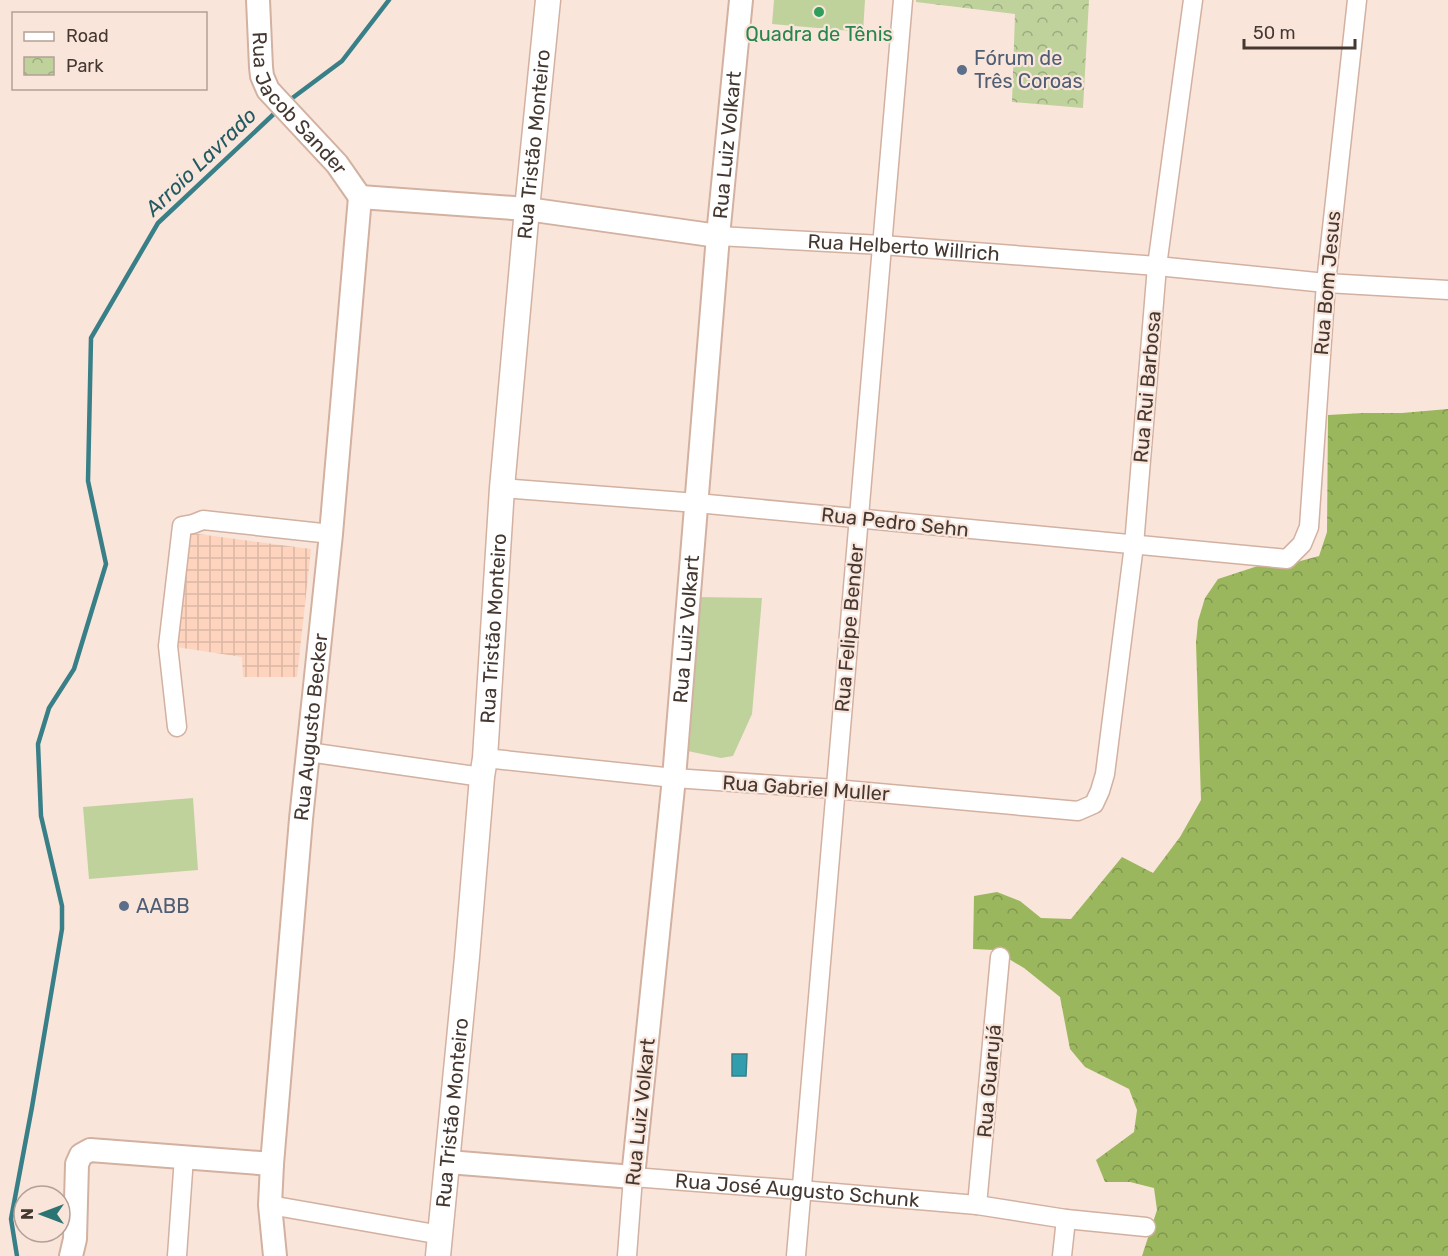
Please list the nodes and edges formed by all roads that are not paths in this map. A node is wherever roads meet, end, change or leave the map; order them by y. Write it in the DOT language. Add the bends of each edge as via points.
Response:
graph roads {
  1 [pos="258,0"];
  2 [pos="548,0"];
  3 [pos="741,0"];
  4 [pos="903,0"];
  5 [pos="1193,0"];
  6 [pos="1357,0"];
  7 [pos="360,197"];
  8 [pos="527,209"];
  9 [pos="718,236"];
  10 [pos="882,245"];
  11 [pos="1157,266"];
  12 [pos="1326,283"];
  13 [pos="1448,290"];
  14 [pos="502,488"];
  15 [pos="697,502"];
  16 [pos="859,518"];
  17 [pos="331,534"];
  18 [pos="1134,545"];
  19 [pos="1287,559"];
  20 [pos="177,728"];
  21 [pos="308,752"];
  22 [pos="484,767"];
  23 [pos="1105,774"];
  24 [pos="675,778"];
  25 [pos="835,789"];
  26 [pos="1000,957"];
  27 [pos="184,1157"];
  28 [pos="448,1162"];
  29 [pos="272,1164"];
  30 [pos="633,1177"];
  31 [pos="801,1190"];
  32 [pos="270,1205"];
  33 [pos="977,1205"];
  34 [pos="1066,1218"];
  35 [pos="1146,1227"];
  36 [pos="439,1245"];
  37 [pos="71,1256"];
  38 [pos="177,1256"];
  39 [pos="275,1256"];
  40 [pos="627,1256"];
  41 [pos="796,1256"];
  42 [pos="1062,1256"];
  1 -- 7 [label="street, Rua Jacob Sander" via="261,67 268,90 337,164"];
  2 -- 8 [label="main road, Rua Tristão Monteiro"];
  3 -- 9 [label="street, Rua Luiz Volkart"];
  4 -- 10 [label="street, Rua Felipe Bender"];
  5 -- 11 [label="street, Rua Rui Barbosa"];
  6 -- 12 [label="street, Rua Bom Jesus"];
  7 -- 8 [label="street, Rua Helberto Willrich"];
  7 -- 17 [label="street, Rua Augusto Becker"];
  8 -- 9 [label="street, Rua Helberto Willrich"];
  8 -- 14 [label="main road, Rua Tristão Monteiro"];
  9 -- 10 [label="street, Rua Helberto Willrich"];
  9 -- 15 [label="street, Rua Luiz Volkart"];
  10 -- 11 [label="street, Rua Helberto Willrich"];
  10 -- 16 [label="street, Rua Felipe Bender"];
  11 -- 12 [label="street, Rua Helberto Willrich"];
  11 -- 18 [label="street, Rua Rui Barbosa"];
  12 -- 13 [label="street, Rua Helberto Willrich"];
  12 -- 19 [label="street, Rua Bom Jesus" via="1309,527 1302,544"];
  14 -- 15 [label="street, Rua Pedro Sehn"];
  14 -- 22 [label="main road, Rua Tristão Monteiro"];
  15 -- 16 [label="street, Rua Pedro Sehn"];
  15 -- 24 [label="street, Rua Luiz Volkart"];
  16 -- 18 [label="street, Rua Pedro Sehn"];
  16 -- 25 [label="street, Rua Felipe Bender"];
  17 -- 20 [label="street" via="203,520 182,526 168,646"];
  17 -- 21 [label="street, Rua Augusto Becker"];
  18 -- 19 [label="street, Rua Pedro Sehn"];
  18 -- 23 [label="street, Rua Rui Barbosa"];
  21 -- 22 [label="street, Rua Gabriel Muller"];
  21 -- 29 [label="street, Rua Augusto Becker"];
  22 -- 24 [label="street, Rua Gabriel Muller"];
  22 -- 28 [label="main road, Rua Tristão Monteiro"];
  23 -- 25 [label="street, Rua Gabriel Muller" via="1094,804 1078,811"];
  24 -- 25 [label="street, Rua Gabriel Muller"];
  24 -- 30 [label="street, Rua Luiz Volkart"];
  25 -- 31 [label="street, Rua Felipe Bender"];
  26 -- 33 [label="street, Rua Guarujá"];
  27 -- 29 [label="street"];
  27 -- 37 [label="street" via="90,1150 81,1155 77,1164"];
  27 -- 38 [label="street"];
  28 -- 30 [label="street, Rua José Augusto Schunk"];
  28 -- 36 [label="main road, Rua Tristão Monteiro"];
  29 -- 32 [label="street, Rua Augusto Becker"];
  30 -- 31 [label="street, Rua José Augusto Schunk"];
  30 -- 40 [label="street, Rua Luiz Volkart"];
  31 -- 33 [label="street, Rua José Augusto Schunk"];
  31 -- 41 [label="street, Rua Felipe Bender"];
  32 -- 36 [label="street"];
  32 -- 39 [label="street, Rua Augusto Becker"];
  33 -- 34 [label="street, Rua José Augusto Schunk"];
  34 -- 35 [label="street, Rua José Augusto Schunk"];
  34 -- 42 [label="street"];
}
